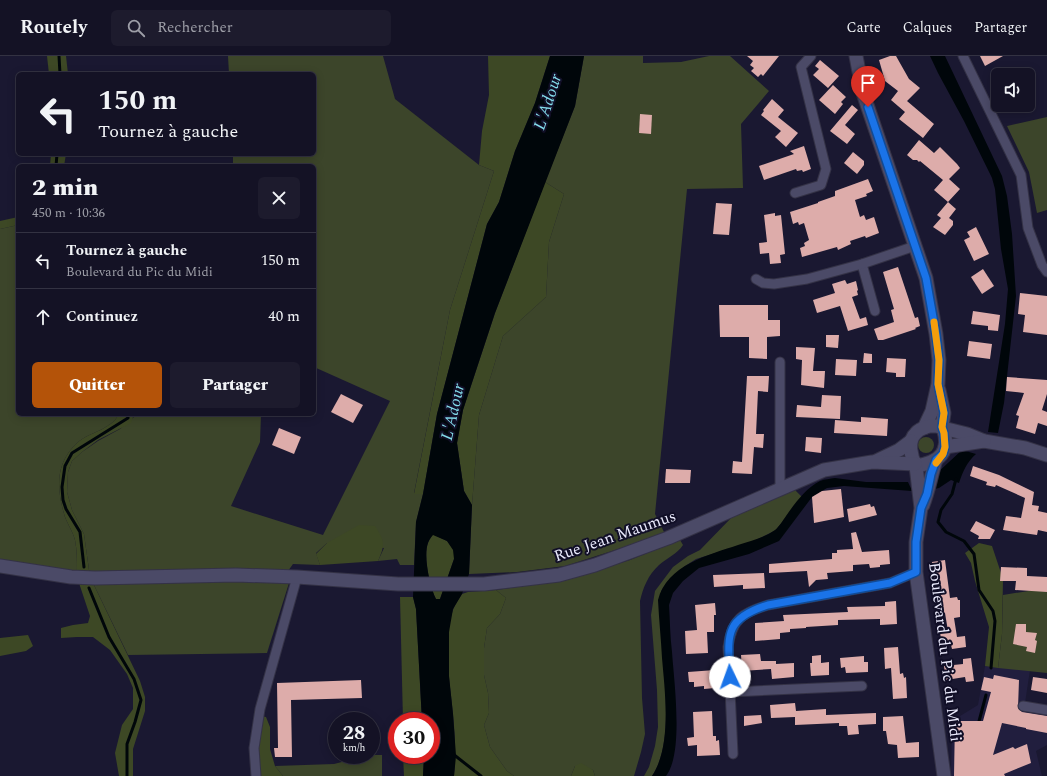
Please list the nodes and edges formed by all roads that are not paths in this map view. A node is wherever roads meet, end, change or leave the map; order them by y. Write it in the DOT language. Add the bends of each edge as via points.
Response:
graph roads {
  1 [pos="811,56"];
  2 [pos="856,56"];
  3 [pos="963,56"];
  4 [pos="795,193"];
  5 [pos="915,246"];
  6 [pos="862,264"];
  7 [pos="1045,267"];
  8 [pos="756,279"];
  9 [pos="875,311"];
  10 [pos="780,362"];
  11 [pos="938,384"];
  12 [pos="943,427"];
  13 [pos="924,428"];
  14 [pos="911,441"];
  15 [pos="984,441"];
  16 [pos="945,447"];
  17 [pos="1047,455"];
  18 [pos="936,460"];
  19 [pos="872,462"];
  20 [pos="916,465"];
  21 [pos="780,488"];
  22 [pos="921,508"];
  23 [pos="0,566"];
  24 [pos="916,572"];
  25 [pos="296,577"];
  26 [pos="862,686"];
  27 [pos="731,692"];
  28 [pos="1023,706"];
  29 [pos="1047,710"];
  30 [pos="733,754"];
  31 [pos="256,776"];
  32 [pos="944,776"];
  1 -- 4 [label="street" via="801,67 826,169 821,184"];
  2 -- 5 [label="main road" via="863,93"];
  3 -- 7 [label="street" via="1022,175 1028,228"];
  5 -- 6 [label="street"];
  5 -- 11 [label="main road" via="926,278 936,334"];
  6 -- 8 [label="street" via="807,279 774,284"];
  6 -- 9 [label="street"];
  10 -- 21 [label="street"];
  11 -- 12 [label="main road" via="944,413"];
  11 -- 13 [label="main road" via="932,411"];
  12 -- 13 [label="main road"];
  12 -- 15 [label="main road"];
  12 -- 16 [label="main road"];
  13 -- 14 [label="main road" via="916,432"];
  14 -- 19 [label="main road" via="899,450"];
  14 -- 20 [label="main road"];
  15 -- 16 [label="main road"];
  15 -- 17 [label="main road" via="1025,448"];
  16 -- 18 [label="main road" via="943,454"];
  18 -- 20 [label="main road"];
  18 -- 22 [label="main road"];
  19 -- 20 [label="main road"];
  19 -- 21 [label="main road, Rue Jean Maumus" via="824,470"];
  20 -- 22 [label="main road"];
  21 -- 25 [label="main road, Rue Jean Maumus" via="668,538 595,565 559,574 484,584 398,584"];
  22 -- 24 [label="main road, Boulevard du Pic du Midi" via="916,542"];
  23 -- 25 [label="main road, Rue Jean Maumus" via="71,577 95,578 236,575"];
  24 -- 27 [label="street" via="890,583 768,605 739,618 730,632 728,647"];
  24 -- 32 [label="main road, Boulevard du Pic du Midi"];
  25 -- 31 [label="street" via="260,708 254,748"];
  26 -- 27 [label="street"];
  27 -- 30 [label="street"];
  28 -- 29 [label="street"];
}
